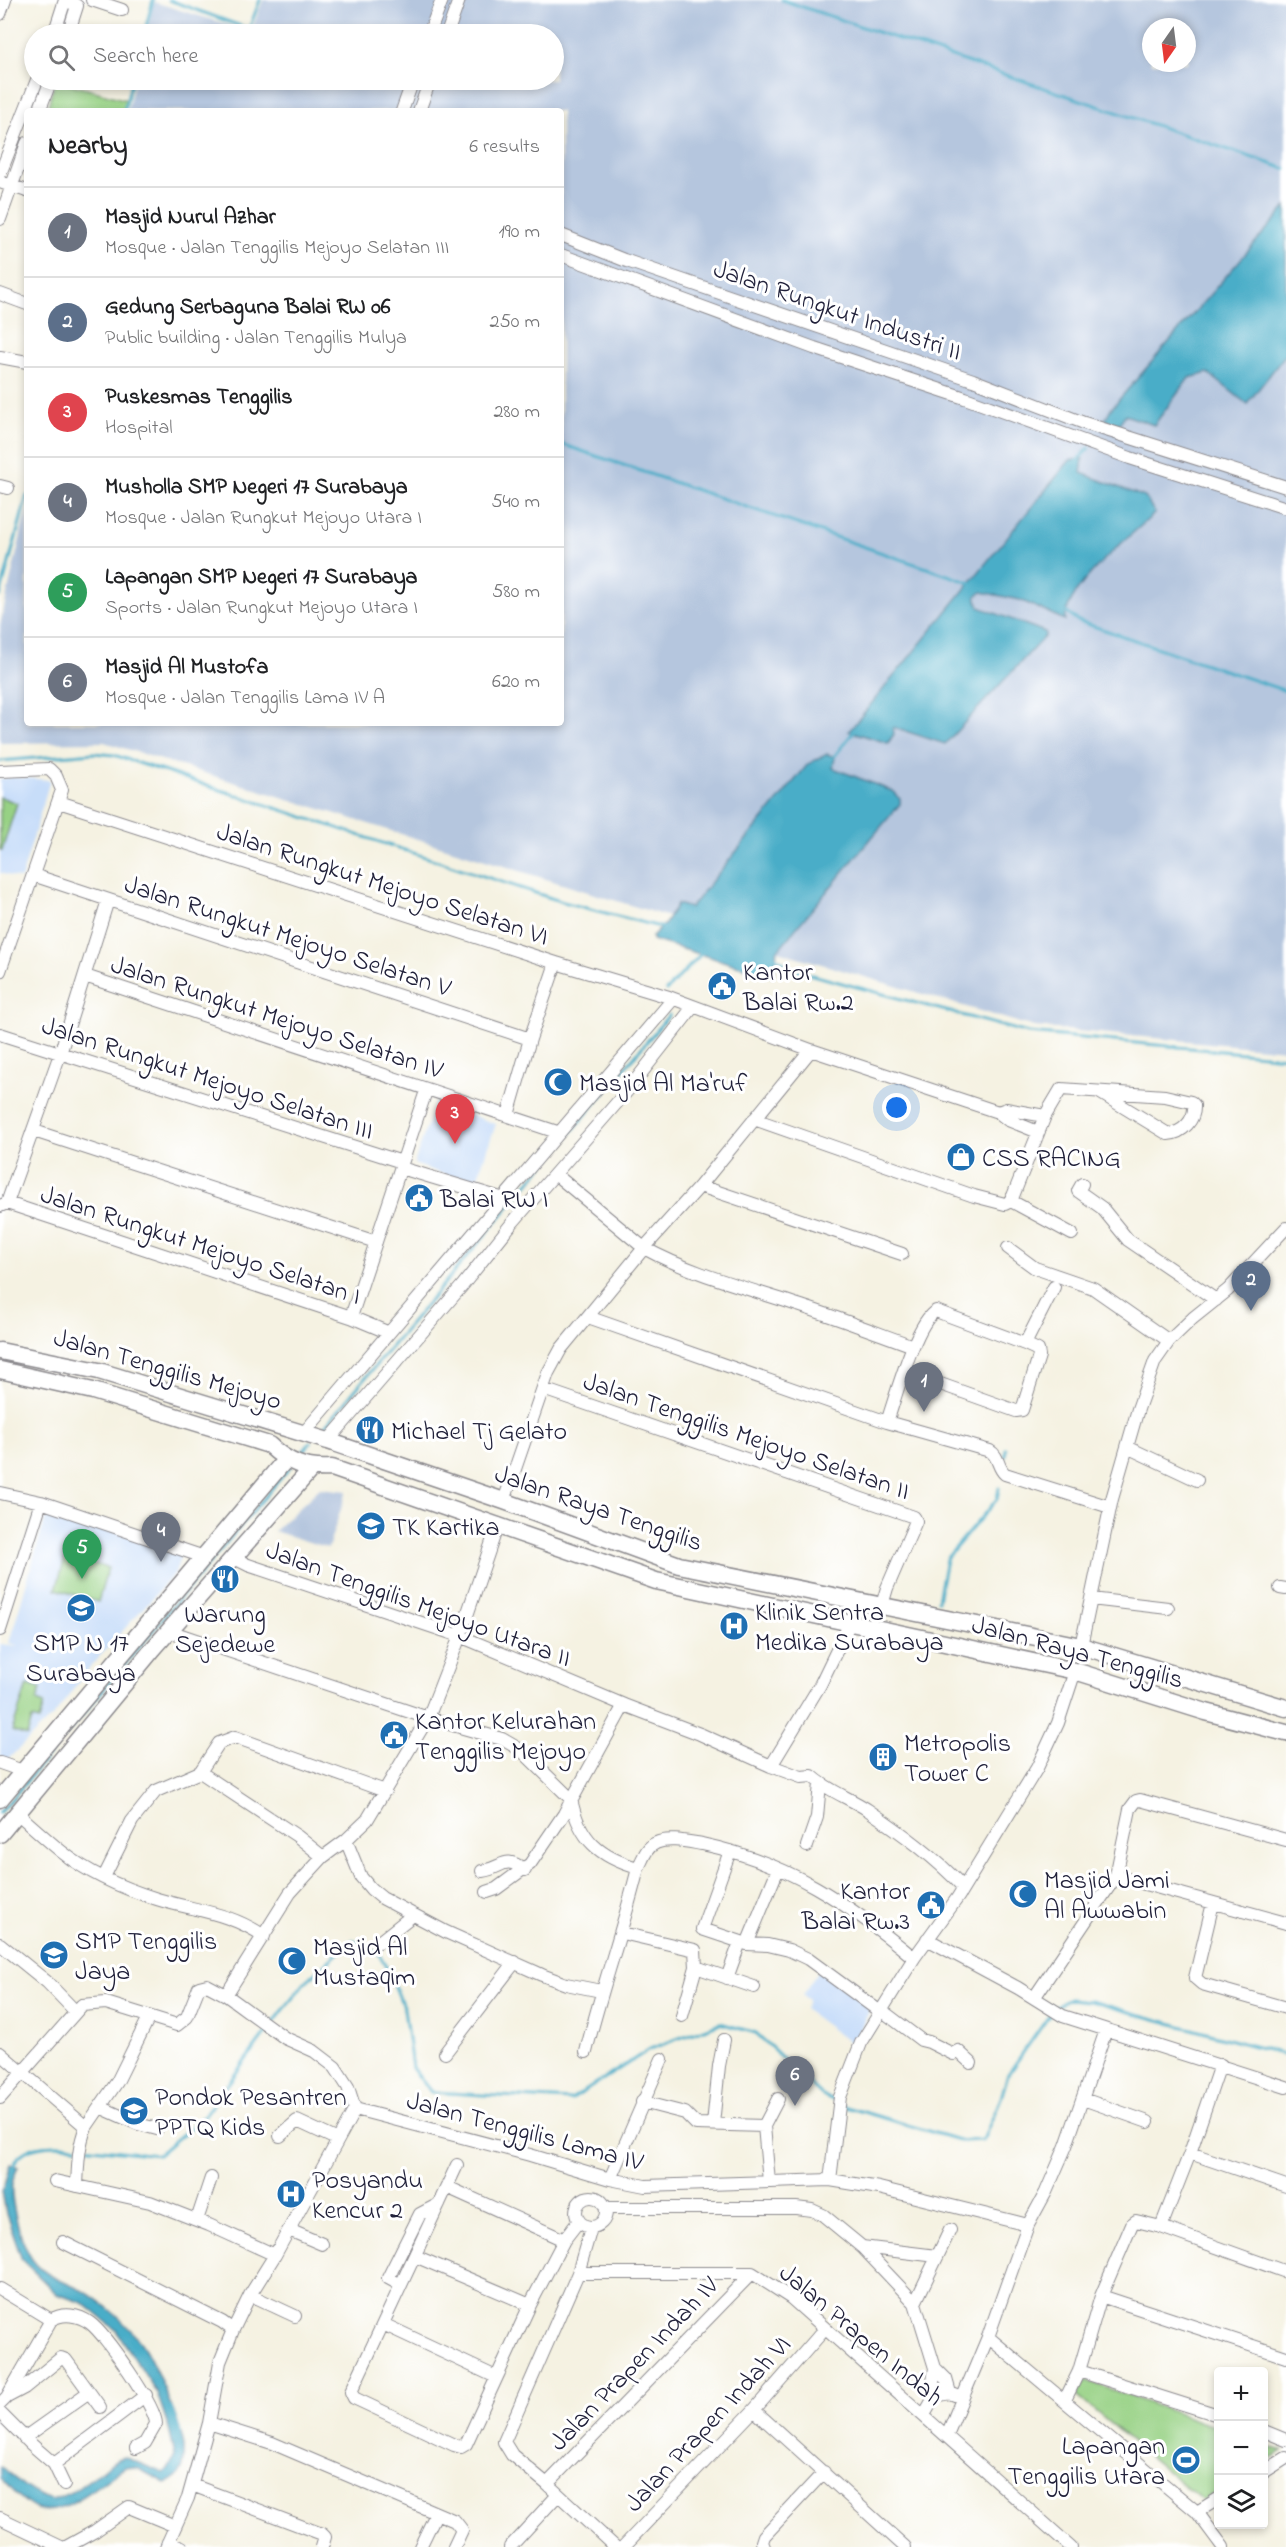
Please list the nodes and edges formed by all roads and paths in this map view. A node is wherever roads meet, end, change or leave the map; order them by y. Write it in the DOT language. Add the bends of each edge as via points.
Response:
graph roads {
  1 [pos="5,0"];
  2 [pos="92,0"];
  3 [pos="442,0"];
  4 [pos="459,0"];
  5 [pos="72,1"];
  6 [pos="122,10"];
  7 [pos="0,14"];
  8 [pos="59,24"];
  9 [pos="72,24"];
  10 [pos="433,24"];
  11 [pos="451,24"];
  12 [pos="34,90"];
  13 [pos="47,90"];
  14 [pos="409,90"];
  15 [pos="426,90"];
  16 [pos="28,108"];
  17 [pos="40,108"];
  18 [pos="403,108"];
  19 [pos="420,108"];
  20 [pos="24,120"];
  21 [pos="24,147"];
  22 [pos="4,181"];
  23 [pos="24,190"];
  24 [pos="0,219"];
  25 [pos="564,236"];
  26 [pos="564,256"];
  27 [pos="0,294"];
  28 [pos="24,303"];
  29 [pos="822,328"];
  30 [pos="814,348"];
  31 [pos="0,357"];
  32 [pos="24,361"];
  33 [pos="1097,427"];
  34 [pos="1088,443"];
  35 [pos="1286,487"];
  36 [pos="1286,508"];
  37 [pos="0,771"];
  38 [pos="59,802"];
  39 [pos="33,875"];
  40 [pos="108,900"];
  41 [pos="556,963"];
  42 [pos="0,971"];
  43 [pos="85,976"];
  44 [pos="673,999"];
  45 [pos="693,1007"];
  46 [pos="0,1034"];
  47 [pos="530,1039"];
  48 [pos="811,1050"];
  49 [pos="60,1054"];
  50 [pos="426,1091"];
  51 [pos="1099,1092"];
  52 [pos="998,1112"];
  53 [pos="508,1115"];
  54 [pos="1045,1116"];
  55 [pos="754,1119"];
  56 [pos="34,1131"];
  57 [pos="557,1132"];
  58 [pos="1038,1132"];
  59 [pos="402,1165"];
  60 [pos="555,1174"];
  61 [pos="1082,1184"];
  62 [pos="700,1186"];
  63 [pos="504,1198"];
  64 [pos="1011,1201"];
  65 [pos="4,1205"];
  66 [pos="504,1215"];
  67 [pos="1286,1228"];
  68 [pos="1072,1234"];
  69 [pos="376,1242"];
  70 [pos="644,1248"];
  71 [pos="1008,1248"];
  72 [pos="902,1254"];
  73 [pos="1054,1287"];
  74 [pos="1216,1300"];
  75 [pos="351,1317"];
  76 [pos="588,1317"];
  77 [pos="387,1332"];
  78 [pos="1169,1341"];
  79 [pos="1025,1344"];
  80 [pos="913,1346"];
  81 [pos="0,1351"];
  82 [pos="0,1370"];
  83 [pos="904,1371"];
  84 [pos="137,1382"];
  85 [pos="543,1389"];
  86 [pos="130,1402"];
  87 [pos="887,1422"];
  88 [pos="315,1437"];
  89 [pos="1127,1447"];
  90 [pos="298,1464"];
  91 [pos="404,1467"];
  92 [pos="1197,1480"];
  93 [pos="395,1489"];
  94 [pos="0,1493"];
  95 [pos="504,1501"];
  96 [pos="41,1502"];
  97 [pos="1110,1507"];
  98 [pos="498,1524"];
  99 [pos="598,1535"];
  100 [pos="590,1556"];
  101 [pos="204,1557"];
  102 [pos="232,1557"];
  103 [pos="5,1598"];
  104 [pos="1091,1599"];
  105 [pos="882,1605"];
  106 [pos="1168,1608"];
  107 [pos="850,1623"];
  108 [pos="0,1630"];
  109 [pos="170,1631"];
  110 [pos="460,1636"];
  111 [pos="144,1645"];
  112 [pos="1081,1646"];
  113 [pos="1074,1671"];
  114 [pos="1259,1701"];
  115 [pos="624,1705"];
  116 [pos="1286,1708"];
  117 [pos="428,1718"];
  118 [pos="1251,1724"];
  119 [pos="1286,1733"];
  120 [pos="0,1763"];
  121 [pos="771,1766"];
  122 [pos="23,1771"];
  123 [pos="200,1772"];
  124 [pos="820,1783"];
  125 [pos="385,1791"];
  126 [pos="0,1799"];
  127 [pos="571,1799"];
  128 [pos="17,1813"];
  129 [pos="0,1834"];
  130 [pos="346,1840"];
  131 [pos="1286,1840"];
  132 [pos="807,1846"];
  133 [pos="730,1851"];
  134 [pos="323,1857"];
  135 [pos="638,1868"];
  136 [pos="778,1869"];
  137 [pos="525,1870"];
  138 [pos="482,1871"];
  139 [pos="1116,1876"];
  140 [pos="104,1877"];
  141 [pos="963,1887"];
  142 [pos="487,1892"];
  143 [pos="1214,1903"];
  144 [pos="413,1915"];
  145 [pos="1286,1923"];
  146 [pos="622,1933"];
  147 [pos="264,1936"];
  148 [pos="927,1939"];
  149 [pos="379,1942"];
  150 [pos="743,1943"];
  151 [pos="0,1944"];
  152 [pos="914,1958"];
  153 [pos="515,1962"];
  154 [pos="696,1967"];
  155 [pos="727,1978"];
  156 [pos="754,1987"];
  157 [pos="601,1991"];
  158 [pos="226,1995"];
  159 [pos="1034,1998"];
  160 [pos="1286,2008"];
  161 [pos="880,2010"];
  162 [pos="75,2011"];
  163 [pos="682,2016"];
  164 [pos="149,2018"];
  165 [pos="1106,2030"];
  166 [pos="724,2040"];
  167 [pos="586,2052"];
  168 [pos="0,2053"];
  169 [pos="445,2053"];
  170 [pos="662,2059"];
  171 [pos="971,2063"];
  172 [pos="1220,2065"];
  173 [pos="23,2071"];
  174 [pos="1286,2087"];
  175 [pos="0,2098"];
  176 [pos="778,2099"];
  177 [pos="1083,2099"];
  178 [pos="642,2102"];
  179 [pos="100,2107"];
  180 [pos="355,2109"];
  181 [pos="1148,2122"];
  182 [pos="713,2124"];
  183 [pos="764,2126"];
  184 [pos="158,2129"];
  185 [pos="84,2132"];
  186 [pos="280,2136"];
  187 [pos="338,2140"];
  188 [pos="1190,2153"];
  189 [pos="457,2165"];
  190 [pos="211,2178"];
  191 [pos="610,2179"];
  192 [pos="55,2181"];
  193 [pos="830,2181"];
  194 [pos="769,2182"];
  195 [pos="77,2186"];
  196 [pos="1286,2186"];
  197 [pos="447,2187"];
  198 [pos="439,2204"];
  199 [pos="606,2208"];
  200 [pos="197,2220"];
  201 [pos="578,2222"];
  202 [pos="1028,2225"];
  203 [pos="1161,2227"];
  204 [pos="591,2228"];
  205 [pos="289,2230"];
  206 [pos="950,2230"];
  207 [pos="564,2240"];
  208 [pos="63,2242"];
  209 [pos="322,2244"];
  210 [pos="862,2247"];
  211 [pos="275,2255"];
  212 [pos="415,2256"];
  213 [pos="937,2256"];
  214 [pos="1286,2272"];
  215 [pos="578,2273"];
  216 [pos="752,2273"];
  217 [pos="401,2285"];
  218 [pos="0,2289"];
  219 [pos="250,2295"];
  220 [pos="1101,2296"];
  221 [pos="915,2303"];
  222 [pos="530,2305"];
  223 [pos="295,2316"];
  224 [pos="51,2320"];
  225 [pos="383,2324"];
  226 [pos="233,2330"];
  227 [pos="824,2330"];
  228 [pos="988,2337"];
  229 [pos="1286,2357"];
  230 [pos="935,2368"];
  231 [pos="1079,2371"];
  232 [pos="496,2377"];
  233 [pos="89,2392"];
  234 [pos="146,2395"];
  235 [pos="956,2395"];
  236 [pos="935,2396"];
  237 [pos="1065,2400"];
  238 [pos="3,2401"];
  239 [pos="100,2407"];
  240 [pos="754,2410"];
  241 [pos="0,2413"];
  242 [pos="1214,2414"];
  243 [pos="924,2415"];
  244 [pos="209,2423"];
  245 [pos="1268,2433"];
  246 [pos="947,2435"];
  247 [pos="24,2438"];
  248 [pos="1286,2440"];
  249 [pos="136,2448"];
  250 [pos="1286,2458"];
  251 [pos="54,2464"];
  252 [pos="1268,2469"];
  253 [pos="824,2472"];
  254 [pos="547,2484"];
  255 [pos="64,2485"];
  256 [pos="192,2485"];
  257 [pos="557,2496"];
  258 [pos="1214,2501"];
  259 [pos="1197,2512"];
  260 [pos="436,2514"];
  261 [pos="0,2518"];
  262 [pos="175,2526"];
  263 [pos="167,2544"];
  264 [pos="61,2547"];
  265 [pos="66,2547"];
  266 [pos="182,2547"];
  267 [pos="322,2547"];
  268 [pos="420,2547"];
  269 [pos="454,2547"];
  270 [pos="510,2547"];
  271 [pos="615,2547"];
  272 [pos="623,2547"];
  273 [pos="764,2547"];
  274 [pos="905,2547"];
  275 [pos="1071,2547"];
  276 [pos="1223,2547"];
  1 -- 7 [label="street"];
  2 -- 6 [label="street"];
  3 -- 10 [label="street"];
  4 -- 11 [label="street"];
  5 -- 8 [label="street"];
  5 -- 9 [label="street" via="77,9"];
  12 -- 16 [label="street"];
  13 -- 17 [label="street"];
  14 -- 18 [label="street"];
  15 -- 19 [label="street"];
  20 -- 22 [label="street"];
  21 -- 22 [label="street"];
  22 -- 23 [label="street"];
  22 -- 24 [label="street"];
  25 -- 29 [label="street, Jalan Rungkut Industri II"];
  26 -- 30 [label="street, Jalan Rungkut Industri II"];
  27 -- 28 [label="street"];
  29 -- 30 [label="street"];
  29 -- 33 [label="street, Jalan Rungkut Industri II"];
  30 -- 34 [label="street, Jalan Rungkut Industri II"];
  31 -- 32 [label="street"];
  33 -- 34 [label="street"];
  33 -- 35 [label="street, Jalan Rungkut Industri II"];
  34 -- 36 [label="street, Jalan Rungkut Industri II"];
  37 -- 38 [label="street" via="51,771 61,786"];
  38 -- 39 [label="street"];
  38 -- 41 [label="street, Jalan Rungkut Mejoyo Selatan VI"];
  39 -- 40 [label="street, Jalan Rungkut Mejoyo Selatan V"];
  39 -- 42 [label="street"];
  40 -- 43 [label="street"];
  40 -- 47 [label="street, Jalan Rungkut Mejoyo Selatan V"];
  41 -- 44 [label="street, Jalan Rungkut Mejoyo Selatan VI"];
  41 -- 47 [label="street"];
  43 -- 49 [label="street"];
  43 -- 50 [label="street, Jalan Rungkut Mejoyo Selatan IV"];
  44 -- 45 [label="street, Jalan Rungkut Mejoyo Selatan VI"];
  44 -- 57 [label="street"];
  45 -- 48 [label="street, Jalan Rungkut Mejoyo Selatan VI"];
  45 -- 60 [label="street"];
  46 -- 49 [label="street, Jalan Rungkut Mejoyo Selatan III"];
  47 -- 53 [label="street"];
  48 -- 52 [label="street, Jalan Rungkut Mejoyo Selatan VI"];
  48 -- 55 [label="street"];
  49 -- 56 [label="street"];
  49 -- 59 [label="street, Jalan Rungkut Mejoyo Selatan III"];
  50 -- 53 [label="street, Jalan Rungkut Mejoyo Selatan IV"];
  50 -- 59 [label="street"];
  51 -- 51 [label="street" via="1184,1099 1194,1105 1194,1112 1182,1130 1168,1134"];
  51 -- 54 [label="street" via="1060,1089"];
  52 -- 54 [label="street" via="1004,1109"];
  52 -- 58 [label="street"];
  53 -- 57 [label="street, Jalan Rungkut Mejoyo Selatan IV"];
  54 -- 58 [label="street"];
  55 -- 62 [label="street"];
  55 -- 64 [label="street" via="1003,1204"];
  56 -- 65 [label="street"];
  56 -- 69 [label="street"];
  57 -- 63 [label="street"];
  58 -- 64 [label="street"];
  59 -- 63 [label="street, Jalan Rungkut Mejoyo Selatan III"];
  59 -- 69 [label="street"];
  60 -- 66 [label="street"];
  60 -- 70 [label="street"];
  61 -- 74 [label="street" via="1078,1191 1102,1209 1127,1239"];
  62 -- 70 [label="street"];
  62 -- 72 [label="street"];
  63 -- 66 [label="street"];
  64 -- 68 [label="street"];
  65 -- 75 [label="street, Jalan Rungkut Mejoyo Selatan I"];
  66 -- 77 [label="street"];
  66 -- 88 [label="street" via="462,1286"];
  67 -- 74 [label="street"];
  69 -- 75 [label="street"];
  70 -- 76 [label="street"];
  70 -- 80 [label="street" via="721,1281"];
  71 -- 78 [label="street" via="1035,1268 1093,1288"];
  73 -- 79 [label="street"];
  74 -- 78 [label="street"];
  75 -- 77 [label="street, Jalan Rungkut Mejoyo Selatan I"];
  76 -- 85 [label="street" via="561,1349"];
  76 -- 87 [label="street"];
  77 -- 88 [label="street"];
  78 -- 89 [label="street" via="1155,1361"];
  79 -- 80 [label="street" via="936,1311 930,1314"];
  79 -- 83 [label="street" via="1038,1350 1040,1356 1022,1410"];
  80 -- 83 [label="street"];
  81 -- 84 [label="main road, Jalan Tenggilis Mejoyo"];
  82 -- 86 [label="main road, Jalan Tenggilis Mejoyo"];
  83 -- 87 [label="street"];
  84 -- 86 [label="main road"];
  84 -- 88 [label="main road, Jalan Tenggilis Mejoyo"];
  85 -- 95 [label="street"];
  85 -- 105 [label="street, Jalan Tenggilis Mejoyo Selatan II" via="914,1517 916,1521"];
  86 -- 90 [label="main road, Jalan Tenggilis Mejoyo" via="269,1445"];
  87 -- 97 [label="street" via="994,1452 1005,1474"];
  88 -- 91 [label="main road, Jalan Raya Tenggilis"];
  89 -- 92 [label="street"];
  89 -- 97 [label="street"];
  90 -- 93 [label="main road, Jalan Raya Tenggilis" via="332,1468"];
  90 -- 101 [label="main road"];
  90 -- 102 [label="main road"];
  91 -- 93 [label="main road"];
  91 -- 95 [label="main road, Jalan Raya Tenggilis"];
  93 -- 98 [label="main road, Jalan Raya Tenggilis"];
  94 -- 96 [label="street"];
  95 -- 99 [label="main road, Jalan Raya Tenggilis"];
  96 -- 101 [label="street"];
  96 -- 103 [label="street"];
  97 -- 104 [label="street"];
  98 -- 100 [label="main road, Jalan Raya Tenggilis"];
  98 -- 110 [label="street"];
  99 -- 100 [label="main road"];
  99 -- 105 [label="main road, Jalan Raya Tenggilis" via="679,1565"];
  100 -- 107 [label="main road, Jalan Raya Tenggilis" via="670,1584"];
  101 -- 111 [label="main road"];
  102 -- 109 [label="main road"];
  102 -- 110 [label="street, Jalan Tenggilis Mejoyo Utara II"];
  103 -- 108 [label="street"];
  104 -- 106 [label="street"];
  104 -- 112 [label="street"];
  105 -- 112 [label="main road, Jalan Raya Tenggilis"];
  107 -- 113 [label="main road, Jalan Raya Tenggilis"];
  107 -- 121 [label="street" via="820,1685"];
  109 -- 111 [label="main road"];
  109 -- 117 [label="street"];
  110 -- 115 [label="street, Jalan Tenggilis Mejoyo Utara II"];
  110 -- 117 [label="street"];
  111 -- 122 [label="main road"];
  111 -- 128 [label="main road"];
  112 -- 114 [label="main road, Jalan Raya Tenggilis"];
  113 -- 118 [label="main road, Jalan Raya Tenggilis"];
  113 -- 141 [label="street" via="1058,1724 1037,1768"];
  114 -- 116 [label="main road, Jalan Raya Tenggilis"];
  114 -- 118 [label="main road"];
  115 -- 121 [label="street, Jalan Tenggilis Mejoyo Utara II"];
  115 -- 127 [label="street"];
  117 -- 125 [label="street"];
  117 -- 127 [label="street" via="502,1739 521,1750"];
  118 -- 119 [label="main road, Jalan Raya Tenggilis"];
  120 -- 122 [label="street"];
  121 -- 124 [label="street, Jalan Tenggilis Mejoyo Utara II" via="801,1777 811,1776"];
  122 -- 126 [label="main road"];
  123 -- 125 [label="street" via="219,1743 235,1737"];
  123 -- 134 [label="street"];
  123 -- 140 [label="street" via="156,1791 132,1821"];
  124 -- 132 [label="street" via="817,1817"];
  124 -- 141 [label="street, Jalan Tenggilis Mejoyo Utara II" via="867,1809 929,1853"];
  125 -- 130 [label="street" via="367,1820"];
  127 -- 135 [label="street" via="575,1820 587,1839 604,1854"];
  127 -- 137 [label="street"];
  128 -- 129 [label="main road"];
  128 -- 140 [label="street" via="64,1854"];
  130 -- 134 [label="street"];
  130 -- 144 [label="street" via="371,1890"];
  131 -- 139 [label="street" via="1140,1800 1130,1809"];
  133 -- 135 [label="street" via="664,1840 648,1849"];
  133 -- 136 [label="street"];
  133 -- 150 [label="street" via="701,1929"];
  134 -- 147 [label="street" via="290,1893"];
  135 -- 146 [label="street"];
  136 -- 150 [label="street"];
  136 -- 152 [label="street" via="836,1897"];
  137 -- 138 [label="street" via="507,1861"];
  137 -- 142 [label="street"];
  139 -- 143 [label="street"];
  139 -- 159 [label="street"];
  140 -- 147 [label="street" via="155,1898 224,1915"];
  141 -- 148 [label="street"];
  143 -- 145 [label="street"];
  143 -- 160 [label="street" via="1195,1978 1202,1984"];
  144 -- 149 [label="street"];
  144 -- 153 [label="street"];
  146 -- 154 [label="street" via="694,1950"];
  146 -- 157 [label="street"];
  147 -- 158 [label="street"];
  148 -- 152 [label="street"];
  148 -- 159 [label="street"];
  150 -- 155 [label="street"];
  150 -- 161 [label="street" via="778,1947 808,1959"];
  151 -- 162 [label="street"];
  152 -- 161 [label="street"];
  153 -- 157 [label="street" via="566,1984"];
  153 -- 169 [label="street"];
  154 -- 155 [label="street"];
  154 -- 163 [label="street"];
  155 -- 156 [label="street"];
  157 -- 167 [label="street"];
  158 -- 164 [label="street" via="203,1985 194,1995 184,2021 174,2025"];
  158 -- 180 [label="street" via="285,2038 314,2051 335,2067 348,2087"];
  159 -- 165 [label="street" via="1052,2010"];
  161 -- 171 [label="street" via="921,2040 953,2054 957,2051"];
  161 -- 193 [label="street" via="861,2043 840,2097"];
  162 -- 164 [label="street" via="82,2005 106,2002"];
  162 -- 173 [label="street"];
  164 -- 179 [label="street"];
  165 -- 172 [label="street"];
  165 -- 177 [label="street"];
  166 -- 182 [label="street"];
  168 -- 173 [label="street"];
  170 -- 178 [label="street"];
  172 -- 174 [label="street"];
  172 -- 188 [label="street"];
  173 -- 175 [label="street"];
  173 -- 185 [label="street"];
  176 -- 183 [label="street"];
  177 -- 181 [label="street"];
  177 -- 202 [label="street" via="1054,2174"];
  178 -- 182 [label="street" via="685,2113 696,2124"];
  178 -- 191 [label="street"];
  179 -- 184 [label="street"];
  179 -- 185 [label="street"];
  180 -- 187 [label="street"];
  180 -- 191 [label="street, Jalan Tenggilis Lama IV"];
  182 -- 183 [label="street"];
  183 -- 194 [label="street"];
  185 -- 195 [label="street"];
  186 -- 187 [label="street" via="297,2121"];
  187 -- 205 [label="street"];
  188 -- 196 [label="street"];
  188 -- 203 [label="street"];
  189 -- 197 [label="street"];
  190 -- 200 [label="street"];
  191 -- 194 [label="street, Jalan Tenggilis Lama IV" via="645,2186"];
  192 -- 195 [label="street"];
  193 -- 194 [label="street, Jalan Tenggilis Lama IV"];
  193 -- 202 [label="street, Jalan Tenggilis Lama IV" via="879,2188"];
  195 -- 200 [label="street" via="150,2202"];
  197 -- 198 [label="street"];
  197 -- 207 [label="street"];
  198 -- 212 [label="street"];
  198 -- 217 [label="street" via="420,2214 388,2278"];
  199 -- 201 [label="street" via="597,2198 584,2199 576,2209"];
  199 -- 204 [label="street" via="601,2224"];
  199 -- 210 [label="street" via="812,2210"];
  200 -- 211 [label="street"];
  201 -- 204 [label="street"];
  201 -- 207 [label="street"];
  202 -- 228 [label="street"];
  203 -- 214 [label="street"];
  203 -- 220 [label="street" via="1143,2221 1132,2224"];
  204 -- 215 [label="street"];
  205 -- 209 [label="street"];
  205 -- 211 [label="street"];
  206 -- 213 [label="street"];
  207 -- 222 [label="street"];
  208 -- 226 [label="street"];
  210 -- 213 [label="street"];
  210 -- 221 [label="street"];
  211 -- 219 [label="street"];
  212 -- 217 [label="street"];
  212 -- 222 [label="street"];
  213 -- 221 [label="street"];
  215 -- 216 [label="street, Jalan Prapen Indah"];
  215 -- 254 [label="street, Jalan Prapen Indah IV" via="504,2442 512,2455"];
  216 -- 227 [label="street, Jalan Prapen Indah" via="791,2298"];
  216 -- 254 [label="street, Jalan Prapen Indah IV"];
  217 -- 225 [label="street"];
  218 -- 224 [label="street"];
  219 -- 223 [label="street"];
  219 -- 226 [label="street"];
  220 -- 229 [label="street"];
  220 -- 231 [label="street"];
  221 -- 230 [label="street"];
  222 -- 232 [label="street"];
  224 -- 234 [label="street" via="72,2316 93,2325"];
  224 -- 238 [label="street"];
  225 -- 232 [label="street"];
  225 -- 232 [label="street" via="352,2397 454,2445 466,2445"];
  226 -- 244 [label="street" via="220,2362"];
  227 -- 240 [label="street, Jalan Prapen Indah VI"];
  227 -- 243 [label="street, Jalan Prapen Indah"];
  228 -- 235 [label="street"];
  228 -- 237 [label="street"];
  230 -- 235 [label="street"];
  230 -- 236 [label="street"];
  231 -- 237 [label="street"];
  231 -- 242 [label="street"];
  233 -- 238 [label="street" via="61,2358"];
  233 -- 239 [label="street"];
  233 -- 247 [label="street"];
  234 -- 249 [label="street" via="156,2424 145,2443"];
  234 -- 251 [label="street"];
  235 -- 236 [label="street"];
  235 -- 246 [label="street"];
  236 -- 243 [label="street"];
  237 -- 259 [label="street"];
  240 -- 253 [label="street"];
  240 -- 272 [label="street, Jalan Prapen Indah VI"];
  241 -- 247 [label="street"];
  243 -- 246 [label="street, Jalan Prapen Indah"];
  244 -- 256 [label="street"];
  244 -- 260 [label="street" via="272,2443"];
  245 -- 248 [label="street"];
  246 -- 275 [label="street, Jalan Prapen Indah"];
  247 -- 251 [label="street"];
  250 -- 252 [label="street"];
  251 -- 255 [label="street"];
  253 -- 273 [label="street" via="764,2536"];
  253 -- 274 [label="street"];
  254 -- 257 [label="street, Jalan Prapen Indah IV"];
  256 -- 262 [label="street"];
  256 -- 267 [label="street" via="322,2534 326,2538"];
  257 -- 270 [label="street"];
  257 -- 271 [label="street, Jalan Prapen Indah IV"];
  258 -- 259 [label="street"];
  259 -- 276 [label="street"];
  260 -- 268 [label="street"];
  260 -- 269 [label="street" via="462,2530"];
  261 -- 264 [label="street"];
  262 -- 263 [label="street"];
  262 -- 265 [label="street" via="128,2507"];
  263 -- 266 [label="street"];
}
